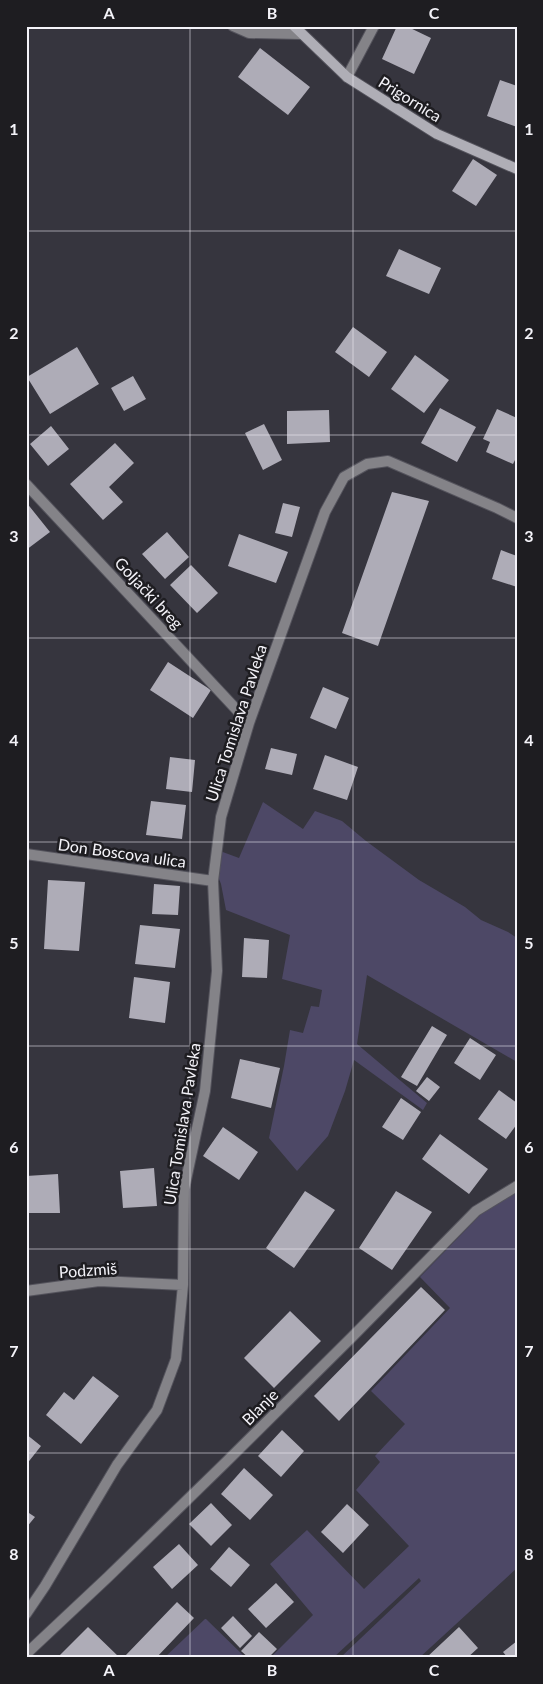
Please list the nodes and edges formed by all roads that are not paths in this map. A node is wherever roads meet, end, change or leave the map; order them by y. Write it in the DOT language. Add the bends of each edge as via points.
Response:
graph roads {
  1 [pos="233,26"];
  2 [pos="374,26"];
  3 [pos="297,30"];
  4 [pos="347,78"];
  5 [pos="517,169"];
  6 [pos="26,484"];
  7 [pos="517,518"];
  8 [pos="249,723"];
  9 [pos="26,854"];
  10 [pos="213,881"];
  11 [pos="517,1186"];
  12 [pos="183,1285"];
  13 [pos="26,1291"];
  14 [pos="26,1614"];
  15 [pos="26,1654"];
  1 -- 3 [label="street, Prigornica" via="249,33"];
  2 -- 4 [label="street"];
  3 -- 4 [label="street, Prigornica"];
  4 -- 5 [label="street, Prigornica" via="437,134"];
  6 -- 8 [label="street, Goljački breg"];
  7 -- 8 [label="street, Ulica Tomislava Pavleka" via="388,461 367,464 344,477 326,512"];
  8 -- 10 [label="street, Ulica Tomislava Pavleka" via="221,817"];
  9 -- 10 [label="street, Don Boscova ulica"];
  10 -- 12 [label="street, Ulica Tomislava Pavleka" via="217,972 205,1091 184,1189"];
  11 -- 15 [label="street, Blanje" via="476,1211 178,1509"];
  12 -- 13 [label="street, Podzmiš" via="99,1281"];
  12 -- 14 [label="street, Ulica Tomislava Pavleka" via="176,1358 157,1410 117,1465"];
}
